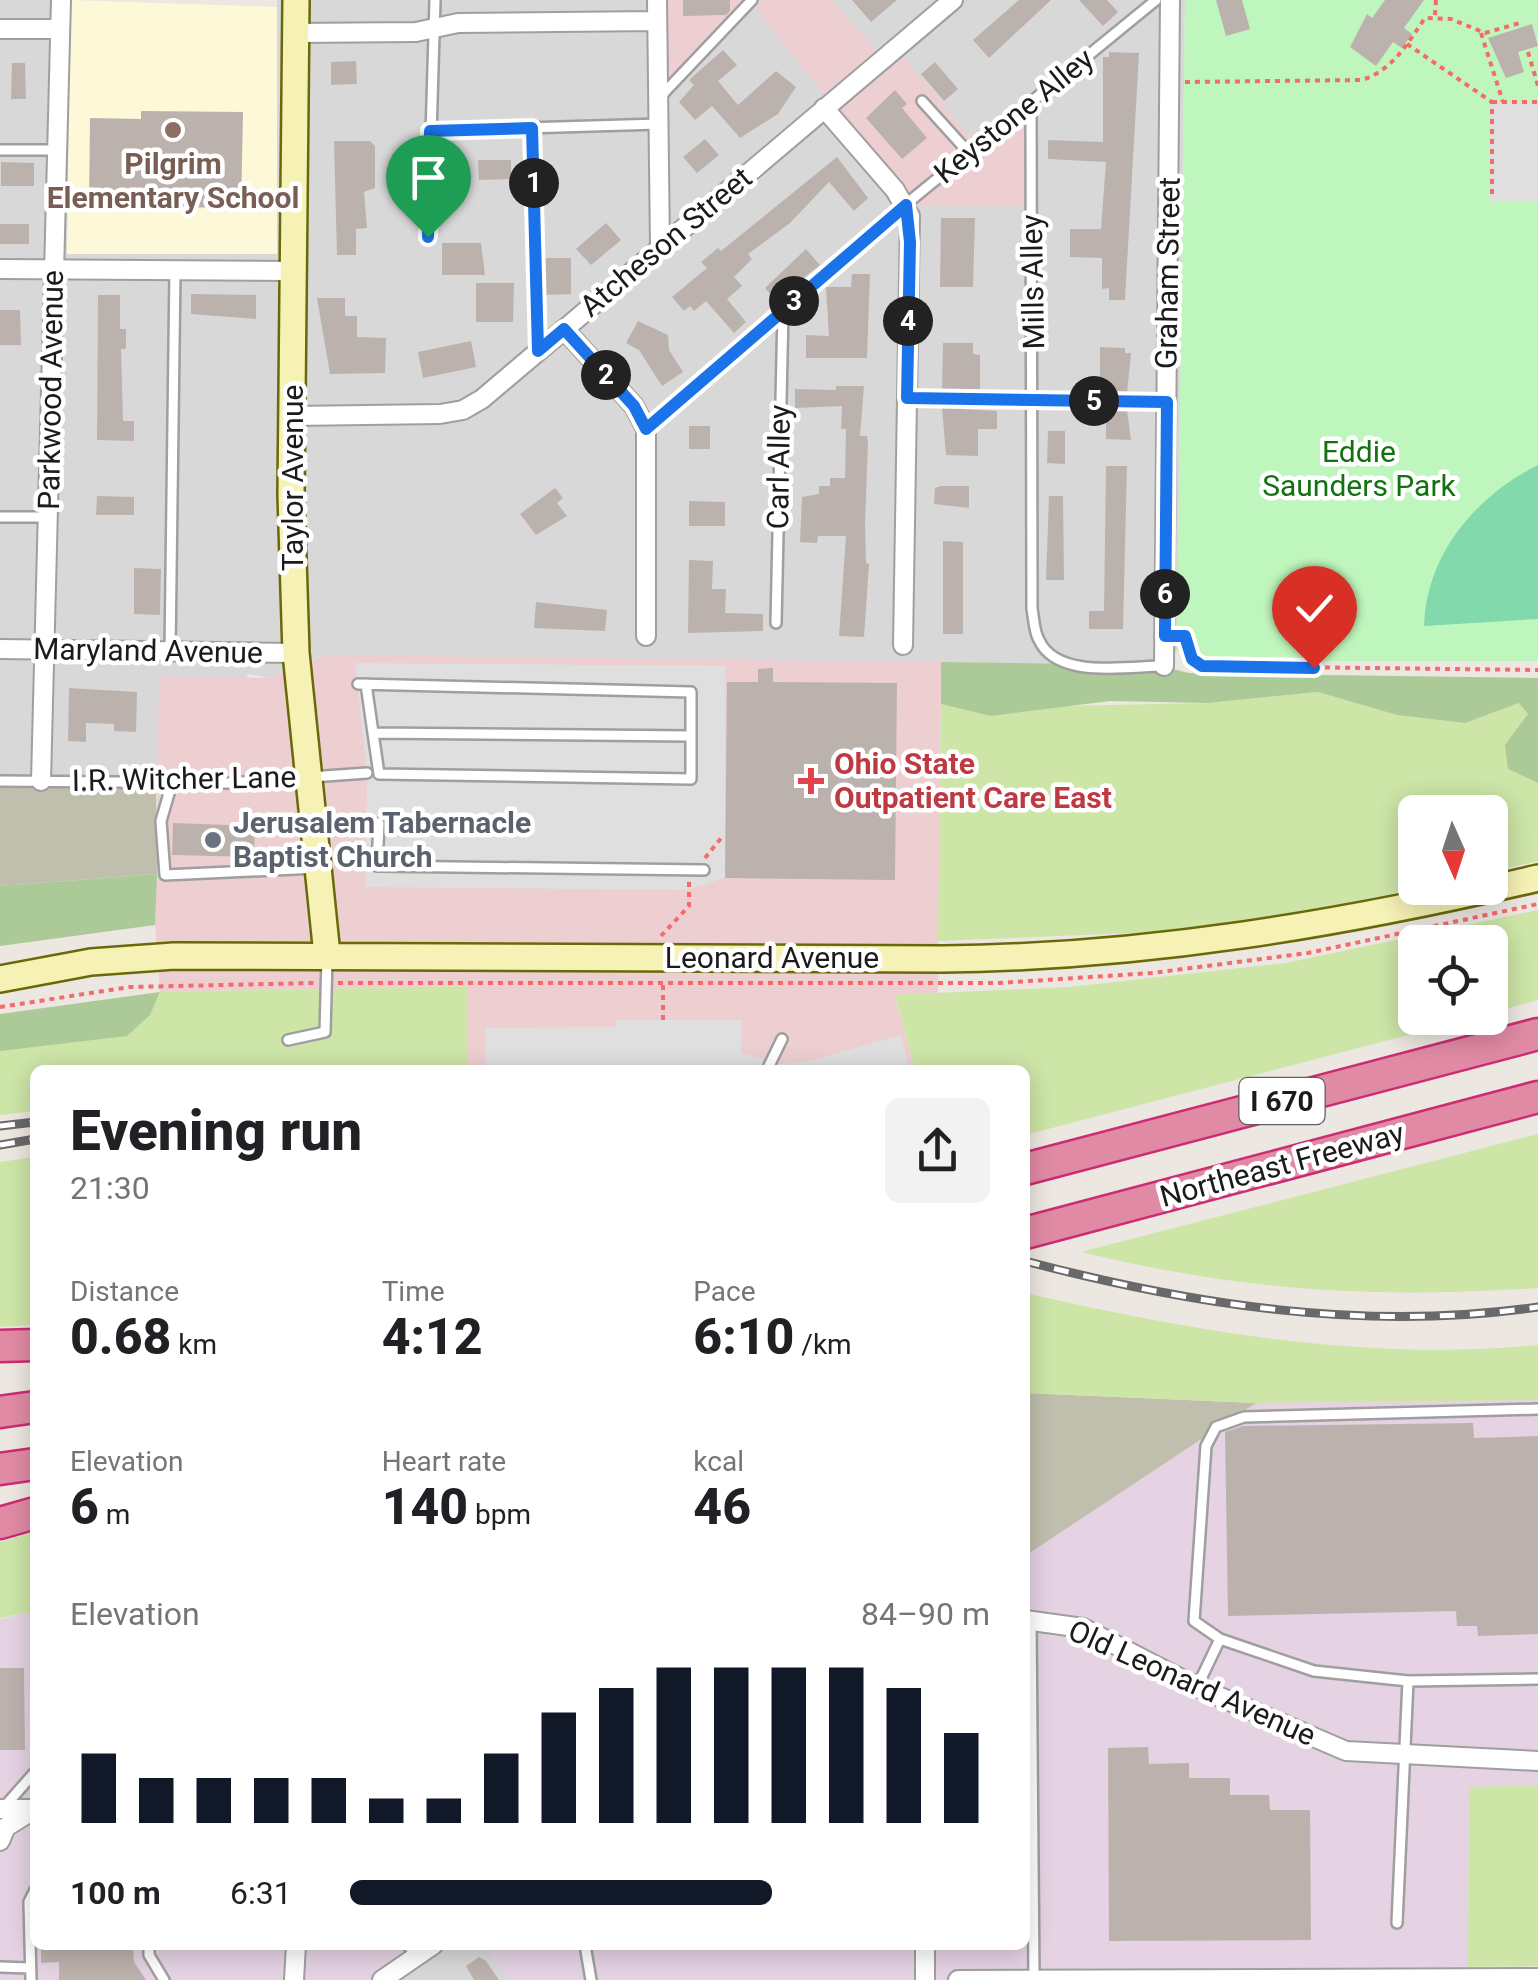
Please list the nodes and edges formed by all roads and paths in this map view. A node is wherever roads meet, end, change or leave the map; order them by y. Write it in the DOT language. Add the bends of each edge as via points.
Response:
graph roads {
  1 [pos="60,0"];
  2 [pos="296,0"];
  3 [pos="435,0"];
  4 [pos="657,0"];
  5 [pos="752,0"];
  6 [pos="952,0"];
  7 [pos="1156,0"];
  8 [pos="1170,0"];
  9 [pos="1436,0"];
  10 [pos="1435,15"];
  11 [pos="656,21"];
  12 [pos="1520,23"];
  13 [pos="435,28"];
  14 [pos="0,29"];
  15 [pos="60,30"];
  16 [pos="296,33"];
  17 [pos="1481,33"];
  18 [pos="1407,44"];
  19 [pos="1528,52"];
  20 [pos="1170,82"];
  21 [pos="1538,86"];
  22 [pos="658,98"];
  23 [pos="922,101"];
  24 [pos="1031,102"];
  25 [pos="1492,102"];
  26 [pos="1503,102"];
  27 [pos="1538,102"];
  28 [pos="824,108"];
  29 [pos="659,124"];
  30 [pos="532,128"];
  31 [pos="430,131"];
  32 [pos="0,150"];
  33 [pos="57,150"];
  34 [pos="969,153"];
  35 [pos="1492,200"];
  36 [pos="906,205"];
  37 [pos="428,237"];
  38 [pos="660,247"];
  39 [pos="0,269"];
  40 [pos="54,270"];
  41 [pos="175,270"];
  42 [pos="294,271"];
  43 [pos="782,311"];
  44 [pos="564,329"];
  45 [pos="538,351"];
  46 [pos="907,398"];
  47 [pos="1034,400"];
  48 [pos="1167,402"];
  49 [pos="293,416"];
  50 [pos="646,429"];
  51 [pos="0,517"];
  52 [pos="48,517"];
  53 [pos="776,623"];
  54 [pos="646,636"];
  55 [pos="1165,636"];
  56 [pos="903,645"];
  57 [pos="0,649"];
  58 [pos="44,649"];
  59 [pos="170,651"];
  60 [pos="296,652"];
  61 [pos="1164,666"];
  62 [pos="1538,670"];
  63 [pos="374,733"];
  64 [pos="692,736"];
  65 [pos="368,773"];
  66 [pos="308,778"];
  67 [pos="0,781"];
  68 [pos="41,781"];
  69 [pos="172,783"];
  70 [pos="379,823"];
  71 [pos="722,838"];
  72 [pos="318,868"];
  73 [pos="700,870"];
  74 [pos="1538,878"];
  75 [pos="661,936"];
  76 [pos="327,955"];
  77 [pos="0,979"];
  78 [pos="663,983"];
  79 [pos="663,1020"];
  80 [pos="1538,1034"];
  81 [pos="782,1038"];
  82 [pos="288,1040"];
  83 [pos="769,1065"];
  84 [pos="1538,1097"];
  85 [pos="1030,1168"];
  86 [pos="1030,1232"];
  87 [pos="30,1345"];
  88 [pos="0,1346"];
  89 [pos="30,1408"];
  90 [pos="1538,1410"];
  91 [pos="0,1412"];
  92 [pos="30,1465"];
  93 [pos="0,1470"];
  94 [pos="30,1515"];
  95 [pos="0,1523"];
  96 [pos="1030,1620"];
  97 [pos="1220,1639"];
  98 [pos="1538,1679"];
  99 [pos="1408,1681"];
  100 [pos="1197,1687"];
  101 [pos="1030,1740"];
  102 [pos="1404,1756"];
  103 [pos="1538,1761"];
  104 [pos="30,1778"];
  105 [pos="2,1809"];
  106 [pos="30,1809"];
  107 [pos="30,1812"];
  108 [pos="0,1840"];
  109 [pos="30,1900"];
  110 [pos="1397,1924"];
  111 [pos="149,1950"];
  112 [pos="296,1950"];
  113 [pos="417,1950"];
  114 [pos="585,1950"];
  115 [pos="925,1950"];
  116 [pos="0,1967"];
  117 [pos="30,1968"];
  118 [pos="1538,1978"];
  119 [pos="1451,1979"];
  120 [pos="30,1980"];
  121 [pos="164,1980"];
  122 [pos="294,1980"];
  123 [pos="382,1980"];
  124 [pos="591,1980"];
  125 [pos="925,1980"];
  126 [pos="958,1980"];
  127 [pos="1034,1980"];
  128 [pos="1180,1980"];
  1 -- 15 [label="street, Parkwood Avenue"];
  2 -- 16 [label="main road, Taylor Avenue"];
  3 -- 13 [label="lane"];
  4 -- 11 [label="street"];
  5 -- 22 [label="lane"];
  6 -- 28 [label="street, Atcheson Street"];
  7 -- 24 [label="lane, Keystone Alley"];
  8 -- 20 [label="street, Graham Street"];
  9 -- 10 [label="path"];
  10 -- 17 [label="path"];
  10 -- 18 [label="path" via="1425,18"];
  11 -- 13 [label="street"];
  11 -- 22 [label="street"];
  12 -- 17 [label="path"];
  13 -- 16 [label="street"];
  13 -- 31 [label="lane"];
  14 -- 15 [label="street"];
  15 -- 33 [label="street, Parkwood Avenue"];
  16 -- 42 [label="main road, Taylor Avenue"];
  17 -- 26 [label="path"];
  18 -- 20 [label="path" via="1380,74 1362,80"];
  18 -- 25 [label="path"];
  19 -- 21 [label="path"];
  20 -- 48 [label="street, Graham Street"];
  22 -- 29 [label="street"];
  23 -- 34 [label="lane"];
  24 -- 34 [label="lane, Keystone Alley"];
  24 -- 47 [label="lane, Mills Alley"];
  25 -- 26 [label="path"];
  25 -- 35 [label="path"];
  26 -- 27 [label="path"];
  28 -- 36 [label="street"];
  28 -- 38 [label="street, Atcheson Street"];
  29 -- 30 [label="lane"];
  29 -- 38 [label="street"];
  30 -- 31 [label="lane"];
  30 -- 45 [label="lane"];
  31 -- 37 [label="lane"];
  32 -- 33 [label="lane"];
  33 -- 40 [label="street, Parkwood Avenue"];
  34 -- 36 [label="lane, Keystone Alley"];
  36 -- 43 [label="lane, Keystone Alley"];
  36 -- 46 [label="street"];
  38 -- 44 [label="street, Atcheson Street"];
  39 -- 40 [label="street"];
  40 -- 41 [label="street"];
  40 -- 52 [label="street, Parkwood Avenue"];
  41 -- 42 [label="street"];
  41 -- 59 [label="lane"];
  42 -- 49 [label="main road, Taylor Avenue"];
  43 -- 50 [label="lane, Keystone Alley"];
  43 -- 53 [label="lane, Carl Alley"];
  44 -- 45 [label="street, Atcheson Street"];
  44 -- 50 [label="street" via="634,406"];
  45 -- 49 [label="street, Atcheson Street" via="463,410"];
  46 -- 47 [label="lane"];
  46 -- 56 [label="street"];
  47 -- 48 [label="lane"];
  47 -- 61 [label="lane, Mills Alley" via="1032,609 1039,642 1074,666"];
  48 -- 55 [label="street, Graham Street"];
  49 -- 60 [label="main road, Taylor Avenue"];
  50 -- 54 [label="street"];
  51 -- 52 [label="lane"];
  52 -- 58 [label="street, Parkwood Avenue"];
  55 -- 61 [label="street, Graham Street"];
  55 -- 62 [label="path" via="1185,636 1192,659 1202,666"];
  57 -- 58 [label="street, Maryland Avenue"];
  58 -- 59 [label="street, Maryland Avenue"];
  58 -- 68 [label="street, Parkwood Avenue"];
  59 -- 60 [label="street, Maryland Avenue"];
  60 -- 66 [label="main road, Taylor Avenue"];
  63 -- 64 [label="lane"];
  63 -- 64 [label="lane" via="379,774 691,780"];
  63 -- 64 [label="lane" via="362,684 691,692"];
  65 -- 66 [label="lane, I.R. Witcher Lane"];
  66 -- 69 [label="lane, I.R. Witcher Lane"];
  66 -- 72 [label="main road, Taylor Avenue"];
  67 -- 68 [label="lane, I.R. Witcher Lane"];
  68 -- 69 [label="lane, I.R. Witcher Lane"];
  69 -- 72 [label="lane" via="161,821 165,875"];
  70 -- 73 [label="lane" via="377,866"];
  71 -- 73 [label="path"];
  72 -- 76 [label="main road, Taylor Avenue"];
  73 -- 75 [label="path" via="689,878 689,906"];
  74 -- 76 [label="main road, Leonard Avenue" via="1327,924 1067,955"];
  76 -- 77 [label="main road, Leonard Avenue" via="132,958"];
  76 -- 82 [label="lane" via="326,1032"];
  78 -- 79 [label="path"];
  80 -- 85 [label="highway, Northeast Freeway / I 670"];
  81 -- 83 [label="lane"];
  84 -- 86 [label="highway, Northeast Freeway / I 670"];
  87 -- 88 [label="highway"];
  89 -- 91 [label="highway"];
  90 -- 97 [label="lane" via="1244,1417 1216,1427 1206,1446 1194,1620"];
  92 -- 93 [label="highway"];
  94 -- 95 [label="highway"];
  96 -- 100 [label="street, Old Leonard Avenue" via="1084,1628"];
  97 -- 99 [label="lane" via="1314,1671"];
  97 -- 100 [label="lane"];
  98 -- 99 [label="lane"];
  99 -- 102 [label="lane"];
  100 -- 102 [label="street, Old Leonard Avenue" via="1346,1751"];
  101 -- 127 [label="lane"];
  102 -- 103 [label="street, Old Leonard Avenue"];
  102 -- 110 [label="lane"];
  104 -- 105 [label="lane"];
  105 -- 106 [label="street"];
  107 -- 108 [label="street" via="6,1827"];
  109 -- 117 [label="lane"];
  111 -- 121 [label="lane"];
  112 -- 122 [label="street"];
  113 -- 123 [label="street"];
  114 -- 124 [label="lane"];
  115 -- 125 [label="street"];
  116 -- 117 [label="lane"];
  117 -- 120 [label="lane"];
  118 -- 119 [label="street"];
  119 -- 128 [label="street"];
  126 -- 127 [label="street"];
  127 -- 128 [label="street"];
}
